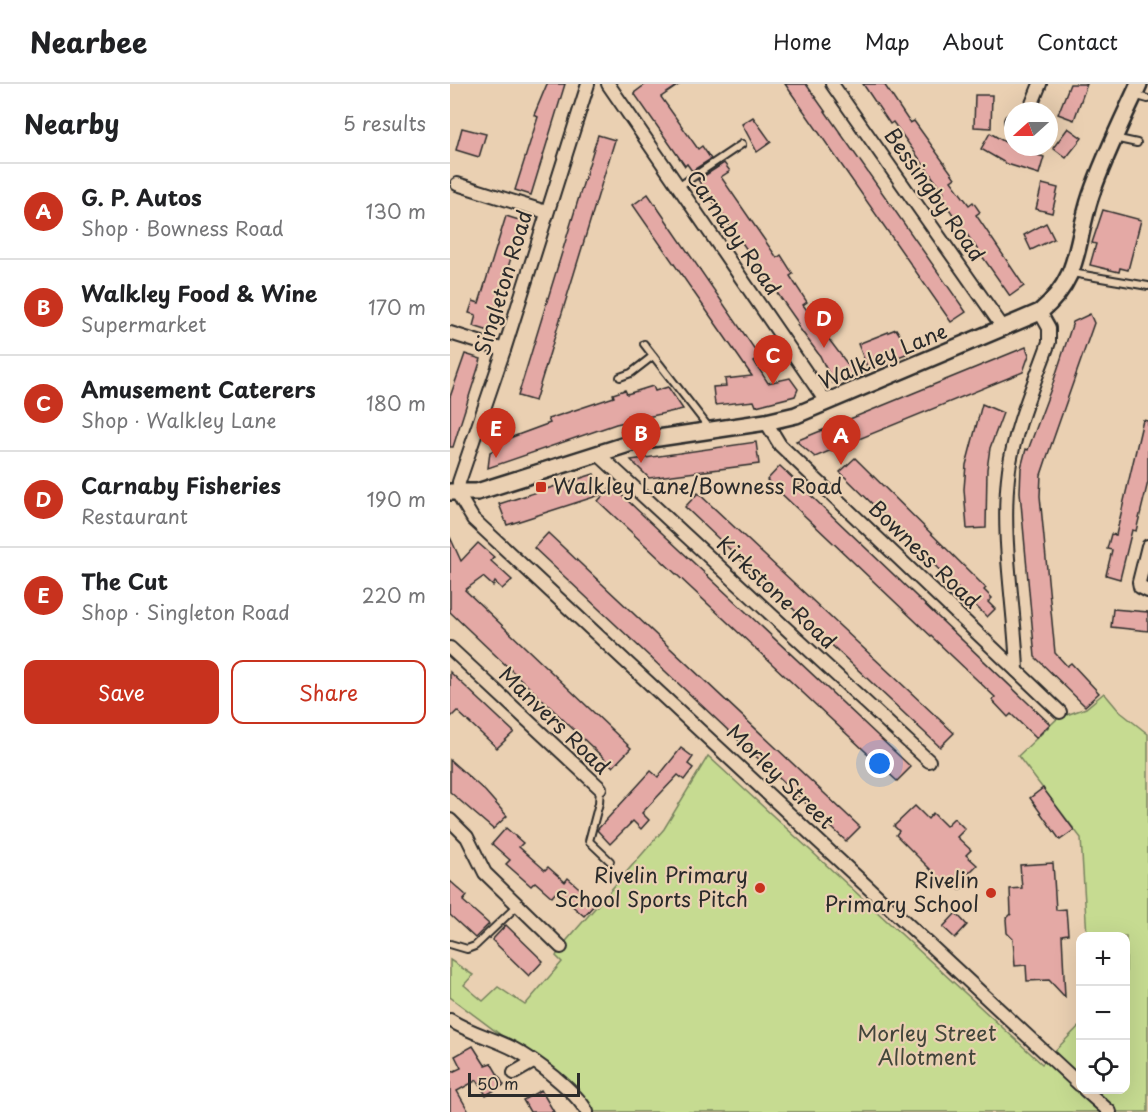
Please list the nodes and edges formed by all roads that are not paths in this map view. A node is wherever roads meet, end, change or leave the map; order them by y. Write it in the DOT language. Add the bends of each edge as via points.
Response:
graph roads {
  1 [pos="588,84"];
  2 [pos="608,84"];
  3 [pos="831,84"];
  4 [pos="1040,84"];
  5 [pos="1140,93"];
  6 [pos="1033,102"];
  7 [pos="1114,138"];
  8 [pos="1137,143"];
  9 [pos="742,144"];
  10 [pos="457,184"];
  11 [pos="678,187"];
  12 [pos="546,212"];
  13 [pos="1072,273"];
  14 [pos="1148,286"];
  15 [pos="1040,312"];
  16 [pos="1004,329"];
  17 [pos="450,333"];
  18 [pos="644,344"];
  19 [pos="504,350"];
  20 [pos="653,356"];
  21 [pos="620,377"];
  22 [pos="827,403"];
  23 [pos="766,422"];
  24 [pos="710,429"];
  25 [pos="598,454"];
  26 [pos="454,493"];
  27 [pos="1148,546"];
  28 [pos="1144,589"];
  29 [pos="450,648"];
  30 [pos="1017,671"];
  31 [pos="1060,712"];
  32 [pos="929,761"];
  33 [pos="600,788"];
  34 [pos="450,820"];
  35 [pos="610,861"];
  36 [pos="518,906"];
  37 [pos="450,944"];
  38 [pos="561,947"];
  39 [pos="450,1020"];
  40 [pos="533,1062"];
  41 [pos="514,1073"];
  42 [pos="1076,1081"];
  43 [pos="1090,1094"];
  44 [pos="587,1112"];
  45 [pos="1110,1112"];
  1 -- 12 [label="street, Singleton Road"];
  2 -- 11 [label="street, Carnaby Road"];
  3 -- 16 [label="street, Bessingby Road"];
  4 -- 6 [label="street"];
  5 -- 7 [label="street, Walkley Lane"];
  7 -- 8 [label="lane"];
  7 -- 13 [label="street, Walkley Lane" via="1090,198"];
  9 -- 11 [label="lane"];
  10 -- 12 [label="street"];
  11 -- 22 [label="street, Carnaby Road"];
  12 -- 19 [label="street, Singleton Road"];
  13 -- 14 [label="lane"];
  13 -- 15 [label="street, Walkley Lane" via="1060,293"];
  15 -- 16 [label="street, Walkley Lane"];
  15 -- 30 [label="street" via="1049,328 1049,342 1009,468 1008,550"];
  16 -- 22 [label="street, Walkley Lane"];
  17 -- 19 [label="street"];
  18 -- 20 [label="lane"];
  19 -- 26 [label="street, Singleton Road"];
  20 -- 21 [label="lane"];
  20 -- 24 [label="lane"];
  22 -- 23 [label="street, Walkley Lane"];
  23 -- 24 [label="street, Walkley Lane"];
  23 -- 30 [label="street, Bowness Road" via="780,445"];
  24 -- 25 [label="street, Walkley Lane" via="638,441"];
  25 -- 26 [label="street, Walkley Lane" via="477,492"];
  25 -- 32 [label="street, Kirkstone Road"];
  26 -- 42 [label="street, Morley Street" via="473,519"];
  27 -- 28 [label="street" via="1139,582"];
  29 -- 33 [label="street, Manvers Road"];
  30 -- 31 [label="street, Bowness Road"];
  33 -- 35 [label="lane, Manvers Road" via="589,841"];
  34 -- 36 [label="street" via="467,837 485,873"];
  36 -- 37 [label="lane" via="475,946 467,949"];
  36 -- 38 [label="street"];
  39 -- 40 [label="street" via="513,1048"];
  40 -- 41 [label="street"];
  40 -- 44 [label="street" via="582,1102"];
  43 -- 45 [label="street"];
}
